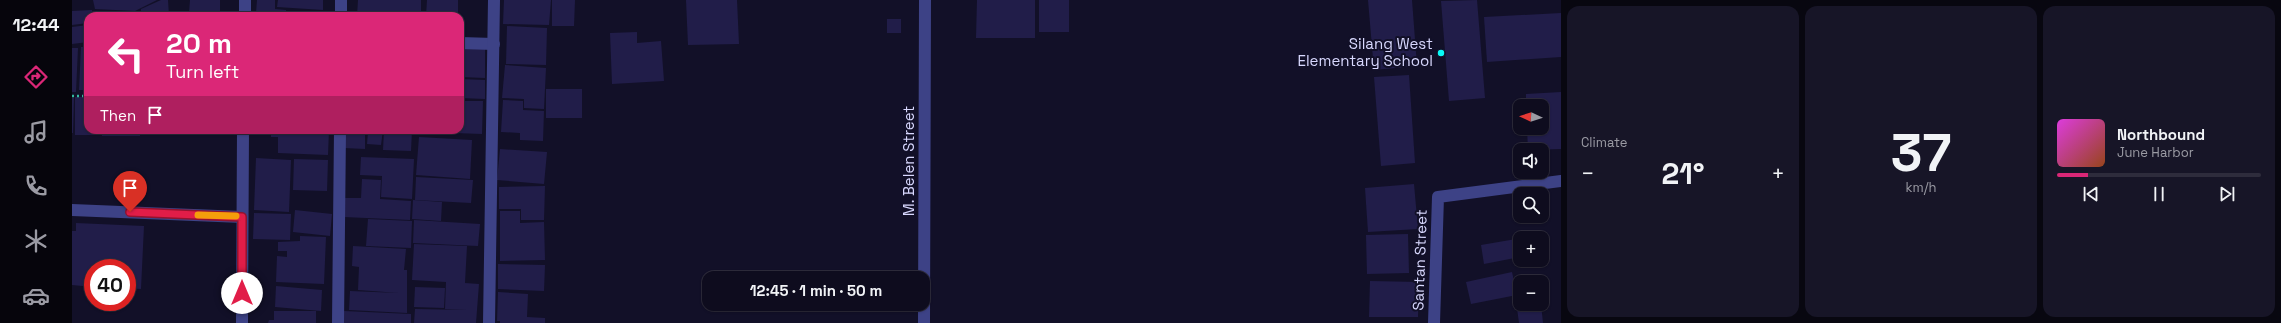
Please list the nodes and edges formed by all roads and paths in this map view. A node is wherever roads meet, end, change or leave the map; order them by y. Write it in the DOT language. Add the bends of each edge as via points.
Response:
graph roads {
  1 [pos="245,0"];
  2 [pos="341,0"];
  3 [pos="494,0"];
  4 [pos="925,0"];
  5 [pos="245,12"];
  6 [pos="341,12"];
  7 [pos="464,42"];
  8 [pos="494,44"];
  9 [pos="72,96"];
  10 [pos="84,96"];
  11 [pos="243,134"];
  12 [pos="340,134"];
  13 [pos="1561,181"];
  14 [pos="72,210"];
  15 [pos="242,217"];
  16 [pos="242,323"];
  17 [pos="338,323"];
  18 [pos="489,323"];
  19 [pos="924,323"];
  20 [pos="1434,323"];
  1 -- 5 [label="street"];
  2 -- 6 [label="street"];
  3 -- 8 [label="street"];
  4 -- 19 [label="street, M. Belen Street"];
  7 -- 8 [label="street"];
  8 -- 18 [label="street"];
  9 -- 10 [label="path"];
  11 -- 15 [label="street"];
  12 -- 17 [label="street"];
  13 -- 20 [label="street, Santan Street" via="1438,197"];
  14 -- 15 [label="street"];
  15 -- 16 [label="street"];
}
